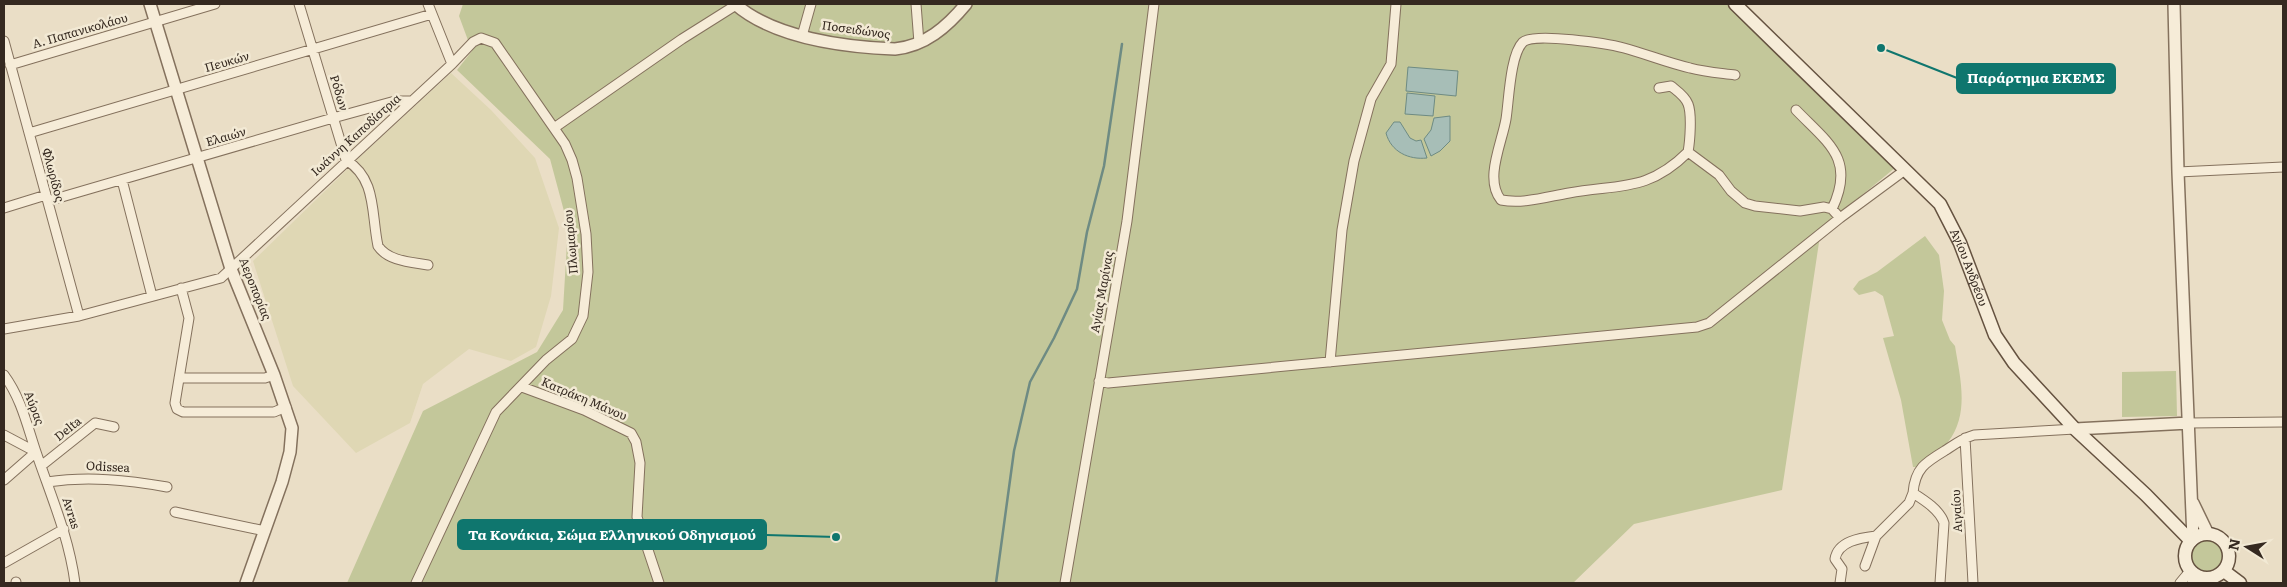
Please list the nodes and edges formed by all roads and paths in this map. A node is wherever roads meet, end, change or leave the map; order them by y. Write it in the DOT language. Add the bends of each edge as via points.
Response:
graph roads {
  1 [pos="150,4"];
  2 [pos="215,4"];
  3 [pos="299,4"];
  4 [pos="428,4"];
  5 [pos="736,4"];
  6 [pos="811,4"];
  7 [pos="916,4"];
  8 [pos="966,4"];
  9 [pos="1154,4"];
  10 [pos="1396,4"];
  11 [pos="1735,4"];
  12 [pos="2174,4"];
  13 [pos="432,14"];
  14 [pos="156,22"];
  15 [pos="802,36"];
  16 [pos="4,41"];
  17 [pos="919,43"];
  18 [pos="313,50"];
  19 [pos="10,64"];
  20 [pos="452,64"];
  21 [pos="1735,75"];
  22 [pos="1659,88"];
  23 [pos="175,90"];
  24 [pos="412,101"];
  25 [pos="1796,110"];
  26 [pos="333,118"];
  27 [pos="554,128"];
  28 [pos="29,132"];
  29 [pos="1688,152"];
  30 [pos="196,158"];
  31 [pos="346,160"];
  32 [pos="2283,167"];
  33 [pos="1905,170"];
  34 [pos="2178,172"];
  35 [pos="122,180"];
  36 [pos="47,198"];
  37 [pos="4,208"];
  38 [pos="1832,209"];
  39 [pos="1840,218"];
  40 [pos="428,265"];
  41 [pos="231,269"];
  42 [pos="181,288"];
  43 [pos="152,296"];
  44 [pos="79,316"];
  45 [pos="4,329"];
  46 [pos="1330,362"];
  47 [pos="4,375"];
  48 [pos="274,375"];
  49 [pos="179,378"];
  50 [pos="1099,381"];
  51 [pos="522,387"];
  52 [pos="286,407"];
  53 [pos="2283,422"];
  54 [pos="2189,423"];
  55 [pos="114,427"];
  56 [pos="2075,429"];
  57 [pos="5,438"];
  58 [pos="1965,438"];
  59 [pos="36,452"];
  60 [pos="42,466"];
  61 [pos="4,480"];
  62 [pos="47,482"];
  63 [pos="167,487"];
  64 [pos="1913,493"];
  65 [pos="2192,501"];
  66 [pos="176,512"];
  67 [pos="64,529"];
  68 [pos="265,531"];
  69 [pos="2208,534"];
  70 [pos="1876,536"];
  71 [pos="2192,540"];
  72 [pos="4,563"];
  73 [pos="1865,566"];
  74 [pos="2224,570"];
  75 [pos="2192,576"];
  76 [pos="2207,581"];
  77 [pos="74,583"];
  78 [pos="246,583"];
  79 [pos="416,583"];
  80 [pos="659,583"];
  81 [pos="1065,583"];
  82 [pos="1840,583"];
  83 [pos="1940,583"];
  84 [pos="1973,583"];
  85 [pos="2180,583"];
  86 [pos="2240,583"];
  1 -- 14 [label="street, Αεροπορίας"];
  2 -- 14 [label="street, Α. Παπανικολάου"];
  3 -- 18 [label="street, Ρόδων"];
  4 -- 13 [label="street"];
  5 -- 15 [label="street, Ποσειδώνος" via="765,24"];
  5 -- 27 [label="street"];
  6 -- 15 [label="street"];
  7 -- 17 [label="street"];
  8 -- 17 [label="street, Ποσειδώνος" via="948,24"];
  9 -- 50 [label="street, Αγίας Μαρίνας" via="1127,221"];
  10 -- 46 [label="street" via="1391,64 1371,99 1354,161 1342,230"];
  11 -- 33 [label="main road, Αγίου Ανδρέου"];
  12 -- 34 [label="street"];
  13 -- 18 [label="street, Πευκών"];
  13 -- 20 [label="street"];
  14 -- 19 [label="street, Α. Παπανικολάου"];
  14 -- 23 [label="street, Αεροπορίας"];
  15 -- 17 [label="street, Ποσειδώνος" via="881,48 905,48"];
  16 -- 19 [label="street, Φλωρίδος"];
  18 -- 23 [label="street, Πευκών"];
  18 -- 26 [label="street, Ρόδων"];
  19 -- 28 [label="street, Φλωρίδος"];
  20 -- 24 [label="street, Ιωάννη Καποδίστρια"];
  20 -- 27 [label="street, Πλωμαρίου" via="481,38 495,43"];
  21 -- 29 [label="street" via="1691,68 1581,40 1536,38 1522,43 1513,70 1495,168 1496,194 1501,200 1530,201 1639,184 1676,165"];
  22 -- 29 [label="street" via="1671,86 1688,104"];
  23 -- 28 [label="street, Πευκών"];
  23 -- 30 [label="street, Αεροπορίας"];
  24 -- 26 [label="street, Ελαιών" via="395,101"];
  24 -- 31 [label="street, Ιωάννη Καποδίστρια"];
  25 -- 38 [label="street" via="1833,148 1842,170"];
  26 -- 30 [label="street, Ελαιών"];
  26 -- 31 [label="street, Ρόδων"];
  27 -- 51 [label="street, Πλωμαρίου" via="572,160 577,178 586,234 586,292 583,316 572,339 546,360"];
  28 -- 36 [label="street, Φλωρίδος"];
  29 -- 38 [label="street" via="1719,175 1745,203 1800,211 1816,207"];
  30 -- 35 [label="street, Ελαιών"];
  30 -- 41 [label="street, Αεροπορίας"];
  31 -- 40 [label="street" via="362,173 368,183 376,237 382,252 390,257"];
  31 -- 41 [label="street, Ιωάννη Καποδίστρια"];
  32 -- 34 [label="street"];
  33 -- 39 [label="street"];
  33 -- 56 [label="main road, Αγίου Ανδρέου" via="1940,204 1951,222 1995,335 2014,363"];
  34 -- 54 [label="street"];
  35 -- 36 [label="street, Ελαιών"];
  35 -- 43 [label="street"];
  36 -- 37 [label="street, Ελαιών"];
  36 -- 44 [label="street, Φλωρίδος"];
  38 -- 39 [label="street"];
  39 -- 46 [label="street" via="1709,323 1697,327"];
  41 -- 42 [label="street, Ιωάννη Καποδίστρια" via="221,278"];
  41 -- 48 [label="street, Αεροπορίας"];
  42 -- 43 [label="street, Ιωάννη Καποδίστρια"];
  42 -- 49 [label="street" via="189,318"];
  43 -- 44 [label="street, Ιωάννη Καποδίστρια"];
  44 -- 45 [label="street, Ιωάννη Καποδίστρια"];
  46 -- 50 [label="street" via="1108,383"];
  47 -- 59 [label="street, Αύρας" via="17,396"];
  48 -- 49 [label="street" via="265,378"];
  48 -- 52 [label="street, Αεροπορίας"];
  49 -- 52 [label="street" via="175,403 183,412 274,412"];
  50 -- 81 [label="street, Αγίας Μαρίνας"];
  51 -- 79 [label="street, Πλωμαρίου" via="496,412"];
  51 -- 80 [label="street, Κατράκη Μάνου" via="584,410 631,433 640,463 637,517"];
  52 -- 68 [label="street, Αεροπορίας" via="292,428 290,452"];
  53 -- 54 [label="street"];
  54 -- 56 [label="street"];
  54 -- 65 [label="street"];
  55 -- 60 [label="street, Delta" via="95,423"];
  56 -- 58 [label="street"];
  56 -- 71 [label="main road, Αγίου Ανδρέου"];
  57 -- 59 [label="street"];
  58 -- 64 [label="street" via="1928,461 1914,482"];
  58 -- 84 [label="street, Αιγαίου"];
  59 -- 60 [label="street, Avras"];
  59 -- 61 [label="street"];
  60 -- 62 [label="street, Avras"];
  62 -- 63 [label="street, Odissea" via="72,478 123,479"];
  62 -- 67 [label="street, Avras"];
  64 -- 70 [label="street" via="1909,502"];
  64 -- 83 [label="street" via="1944,523"];
  65 -- 69 [label="street"];
  65 -- 71 [label="street"];
  66 -- 68 [label="street"];
  67 -- 72 [label="street"];
  67 -- 77 [label="street, Avras"];
  68 -- 78 [label="street, Αεροπορίας"];
  69 -- 71 [label="main road"];
  69 -- 74 [label="main road" via="2226,544 2229,558"];
  70 -- 73 [label="street"];
  70 -- 82 [label="street" via="1854,540 1836,553 1835,559 1842,569"];
  71 -- 75 [label="main road" via="2185,552"];
  74 -- 76 [label="main road"];
  74 -- 86 [label="main road"];
  75 -- 76 [label="main road"];
  75 -- 85 [label="street"];
}
